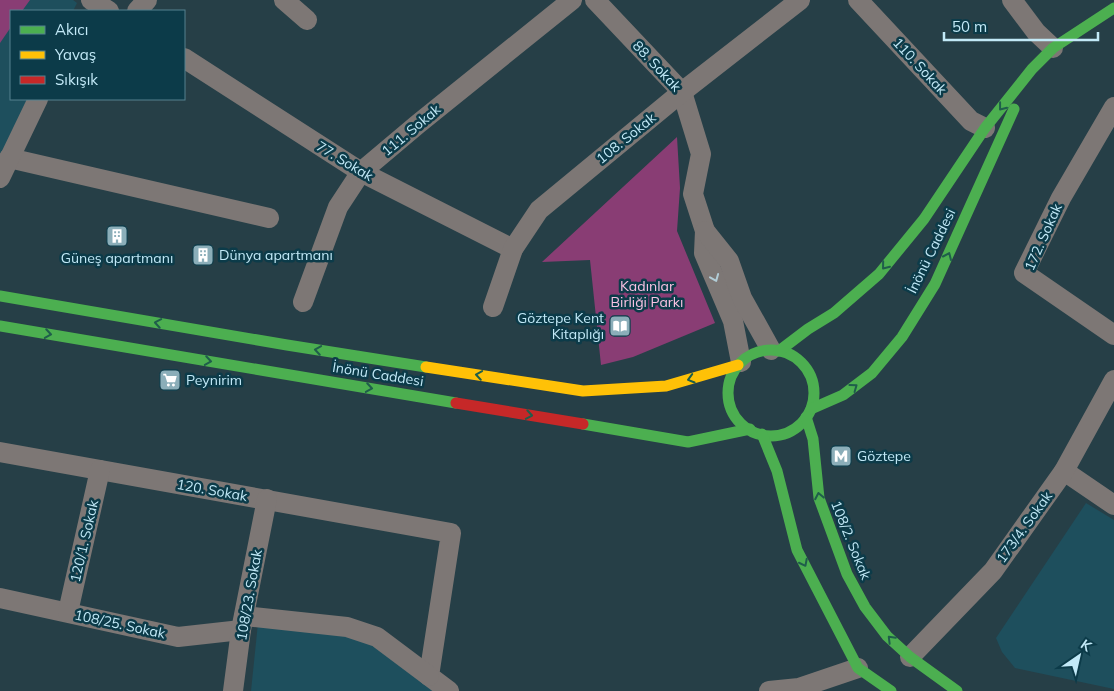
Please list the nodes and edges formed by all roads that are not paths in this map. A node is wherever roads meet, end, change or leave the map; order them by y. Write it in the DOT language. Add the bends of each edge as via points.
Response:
graph roads {
  1 [pos="91,0"];
  2 [pos="147,0"];
  3 [pos="284,0"];
  4 [pos="572,0"];
  5 [pos="595,0"];
  6 [pos="800,0"];
  7 [pos="858,0"];
  8 [pos="1012,0"];
  9 [pos="1114,8"];
  10 [pos="108,10"];
  11 [pos="139,10"];
  12 [pos="307,20"];
  13 [pos="1053,48"];
  14 [pos="185,59"];
  15 [pos="1032,69"];
  16 [pos="682,92"];
  17 [pos="38,100"];
  18 [pos="1114,107"];
  19 [pos="985,128"];
  20 [pos="3,170"];
  21 [pos="361,172"];
  22 [pos="269,218"];
  23 [pos="705,231"];
  24 [pos="513,249"];
  25 [pos="0,296"];
  26 [pos="303,302"];
  27 [pos="493,307"];
  28 [pos="0,326"];
  29 [pos="1114,335"];
  30 [pos="775,350"];
  31 [pos="740,363"];
  32 [pos="1114,380"];
  33 [pos="808,413"];
  34 [pos="750,429"];
  35 [pos="762,434"];
  36 [pos="0,452"];
  37 [pos="100,470"];
  38 [pos="1064,471"];
  39 [pos="267,499"];
  40 [pos="1114,505"];
  41 [pos="0,598"];
  42 [pos="68,612"];
  43 [pos="243,623"];
  44 [pos="910,657"];
  45 [pos="858,668"];
  46 [pos="429,676"];
  47 [pos="233,691"];
  48 [pos="449,691"];
  49 [pos="770,691"];
  50 [pos="891,691"];
  51 [pos="957,691"];
  1 -- 10 [label="street"];
  2 -- 11 [label="street"];
  3 -- 12 [label="street"];
  4 -- 21 [label="street, 111. Sokak"];
  5 -- 16 [label="street, 88. Sokak"];
  6 -- 16 [label="street, 108. Sokak"];
  7 -- 19 [label="street, 110. Sokak" via="971,122"];
  8 -- 13 [label="street" via="1036,32"];
  9 -- 13 [label="main road, İnönü Caddesi"];
  13 -- 15 [label="main road, İnönü Caddesi"];
  14 -- 21 [label="street, 77. Sokak"];
  15 -- 19 [label="main road, İnönü Caddesi, one-way"];
  33 -- 15 [label="main road, İnönü Caddesi, one-way" via="843,395 872,373 902,337 935,284"];
  16 -- 23 [label="street, 88. Sokak" via="701,154 693,194"];
  16 -- 24 [label="street, 108. Sokak" via="539,210"];
  17 -- 20 [label="street"];
  18 -- 29 [label="street, 172. Sokak" via="1061,198 1024,273"];
  19 -- 30 [label="main road, İnönü Caddesi, one-way" via="924,219 879,274 834,313"];
  20 -- 22 [label="street"];
  21 -- 24 [label="street, 77. Sokak"];
  21 -- 26 [label="street, 111. Sokak" via="338,207"];
  23 -- 30 [label="street, 88. Sokak" via="729,261 742,298"];
  23 -- 31 [label="street, 88. Sokak, one-way" via="704,253 732,321"];
  24 -- 27 [label="street, 108. Sokak"];
  31 -- 25 [label="main road, İnönü Caddesi, one-way" via="666,386 583,390 287,345"];
  28 -- 34 [label="main road, İnönü Caddesi, one-way" via="688,442"];
  30 -- 31 [label="main road" via="755,353"];
  30 -- 33 [label="main road" via="789,354 810,373 814,401"];
  31 -- 34 [label="main road" via="731,377 729,403 734,415"];
  32 -- 38 [label="street, 173/4. Sokak"];
  33 -- 35 [label="main road" via="791,431 779,435"];
  44 -- 33 [label="main road, 108/2. Sokak, one-way" via="865,607 847,574 818,498"];
  34 -- 35 [label="main road"];
  35 -- 45 [label="main road, one-way" via="777,472 797,550"];
  36 -- 37 [label="street, 120. Sokak"];
  37 -- 39 [label="street, 120. Sokak"];
  37 -- 42 [label="street, 120/1. Sokak"];
  38 -- 40 [label="street"];
  38 -- 44 [label="street, 173/4. Sokak" via="993,571"];
  39 -- 43 [label="street, 108/23. Sokak"];
  39 -- 46 [label="street, 120. Sokak" via="450,533"];
  41 -- 42 [label="street, 108/25. Sokak"];
  42 -- 43 [label="street, 108/25. Sokak" via="178,637"];
  43 -- 46 [label="street, 108/25. Sokak" via="347,627 377,637"];
  43 -- 47 [label="street, 108/23. Sokak"];
  44 -- 51 [label="main road, 108/2. Sokak"];
  45 -- 49 [label="street" via="799,688"];
  45 -- 50 [label="main road"];
  46 -- 48 [label="street, 108/25. Sokak"];
}
